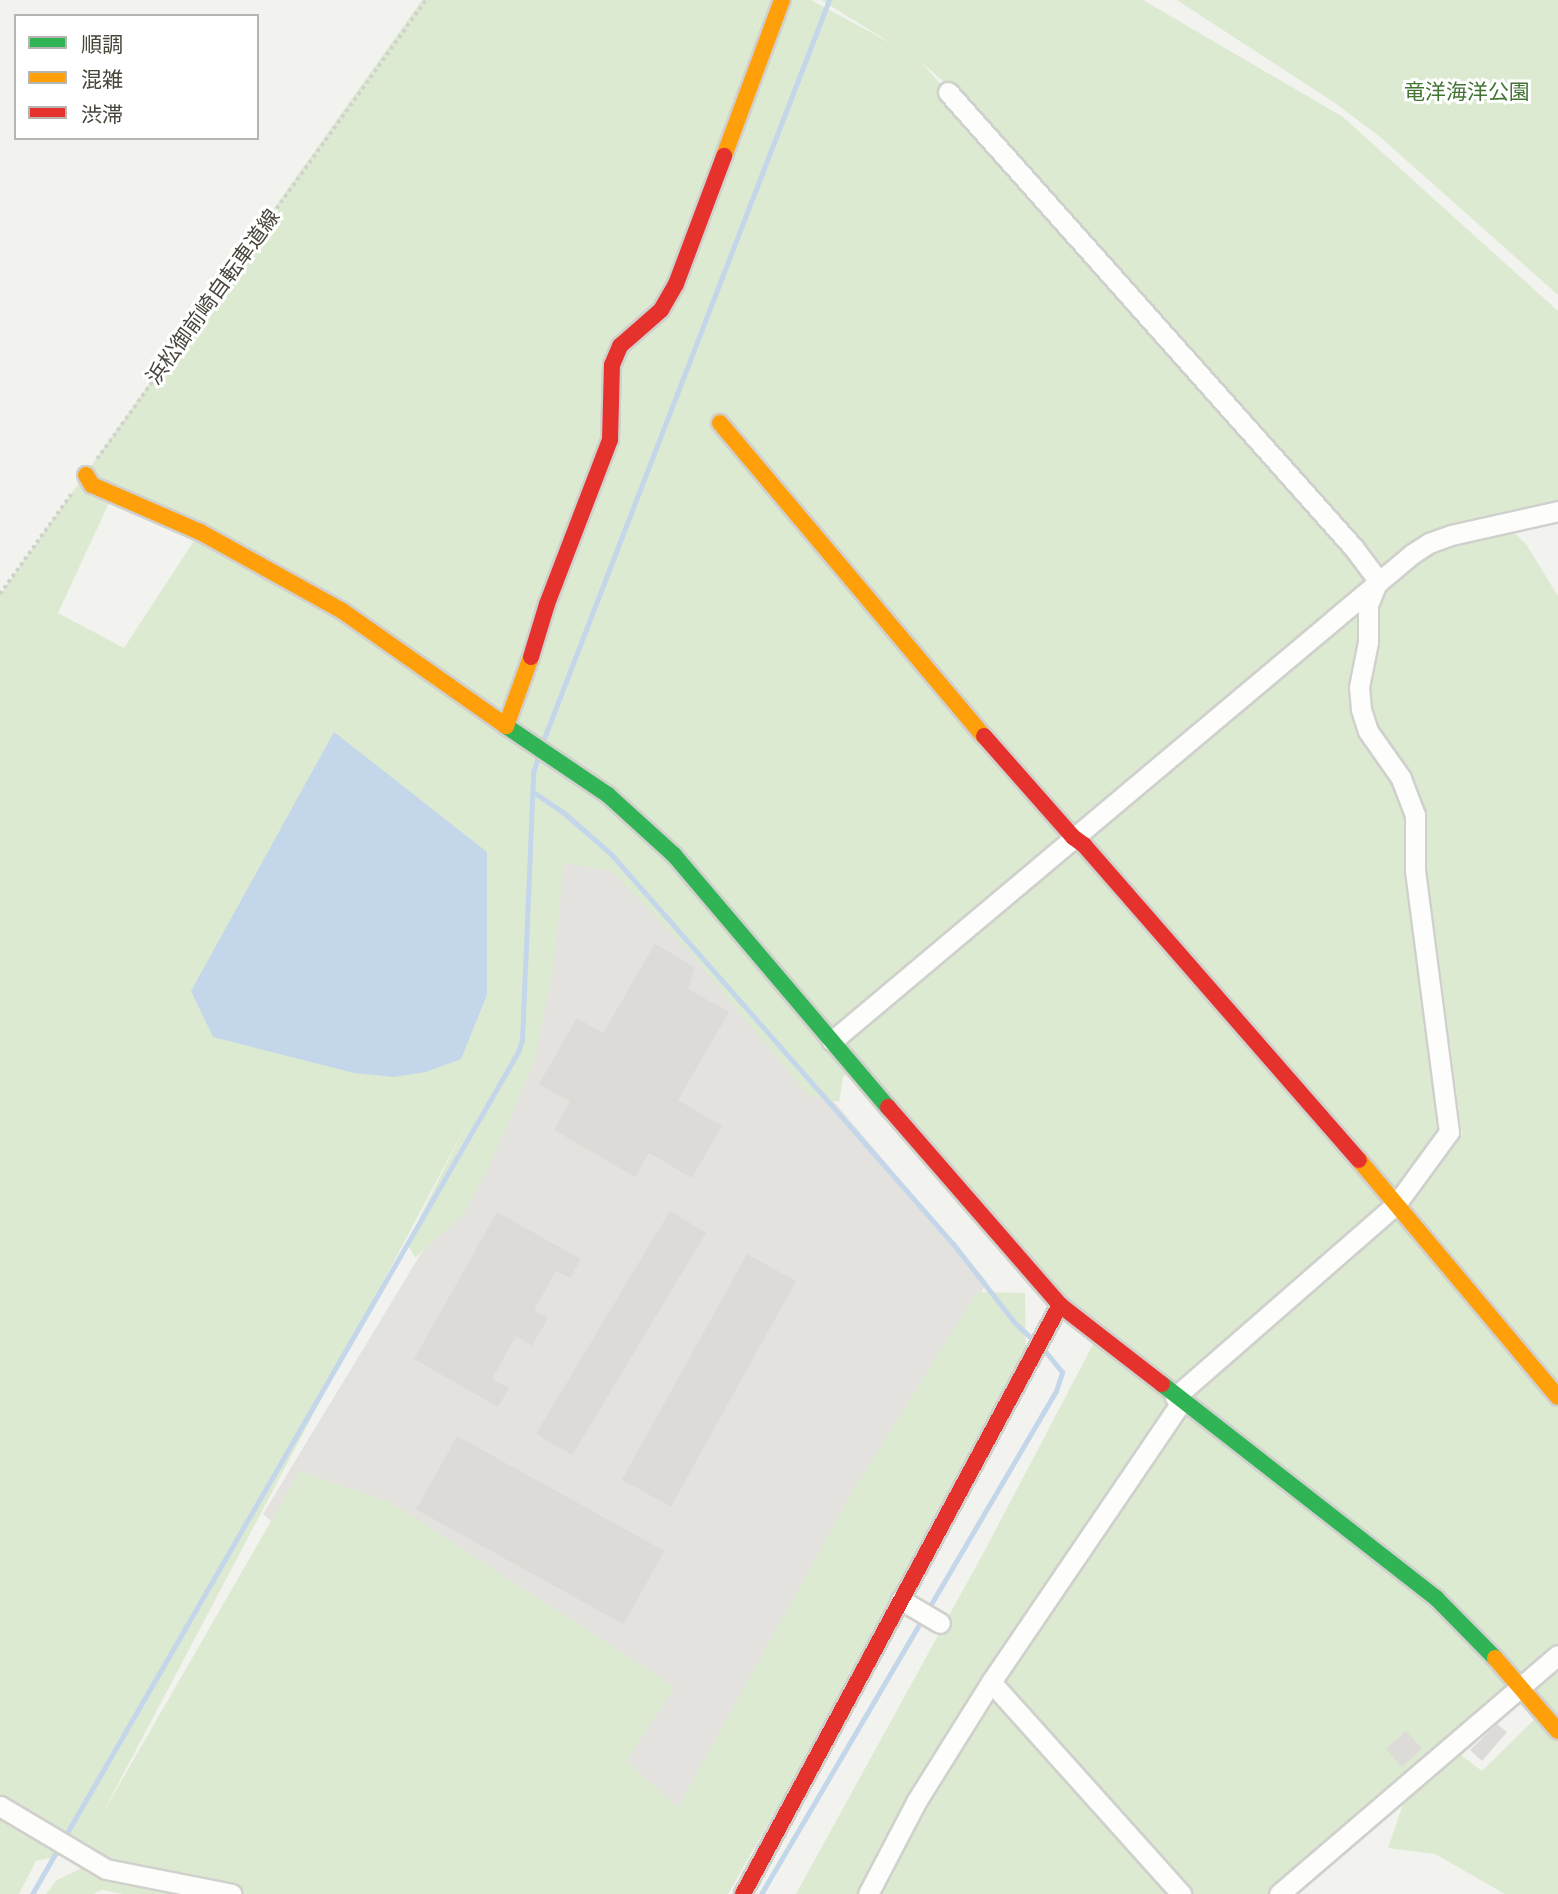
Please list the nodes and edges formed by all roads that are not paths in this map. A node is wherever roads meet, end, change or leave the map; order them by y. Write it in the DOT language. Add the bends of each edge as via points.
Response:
graph roads {
  1 [pos="782,0"];
  2 [pos="948,92"];
  3 [pos="720,423"];
  4 [pos="86,475"];
  5 [pos="1558,511"];
  6 [pos="1378,580"];
  7 [pos="506,726"];
  8 [pos="1073,837"];
  9 [pos="832,1041"];
  10 [pos="1397,1203"];
  11 [pos="1060,1305"];
  12 [pos="1558,1397"];
  13 [pos="1178,1399"];
  14 [pos="901,1601"];
  15 [pos="940,1623"];
  16 [pos="1558,1655"];
  17 [pos="991,1682"];
  18 [pos="1519,1689"];
  19 [pos="1558,1731"];
  20 [pos="0,1806"];
  21 [pos="232,1894"];
  22 [pos="743,1894"];
  23 [pos="868,1894"];
  24 [pos="1181,1894"];
  25 [pos="1279,1894"];
  1 -- 7 [label="street" via="676,284 661,310 620,346 612,365 610,440"];
  2 -- 6 [label="street"];
  3 -- 8 [label="street"];
  4 -- 7 [label="street" via="92,485 200,532 341,610"];
  5 -- 6 [label="street" via="1429,543"];
  6 -- 8 [label="street"];
  6 -- 10 [label="street" via="1368,605 1361,709 1368,730 1401,778 1415,815 1415,872 1449,1132"];
  7 -- 9 [label="street" via="635,816 674,855"];
  8 -- 9 [label="street"];
  8 -- 10 [label="street"];
  9 -- 11 [label="street"];
  10 -- 12 [label="street"];
  10 -- 13 [label="street"];
  11 -- 13 [label="street"];
  11 -- 14 [label="street"];
  13 -- 17 [label="street"];
  13 -- 18 [label="street" via="1436,1598 1471,1631"];
  14 -- 15 [label="street"];
  14 -- 22 [label="street"];
  16 -- 18 [label="street"];
  17 -- 23 [label="street" via="916,1802"];
  17 -- 24 [label="street"];
  18 -- 19 [label="street"];
  18 -- 25 [label="street"];
  20 -- 21 [label="street" via="106,1869"];
}
